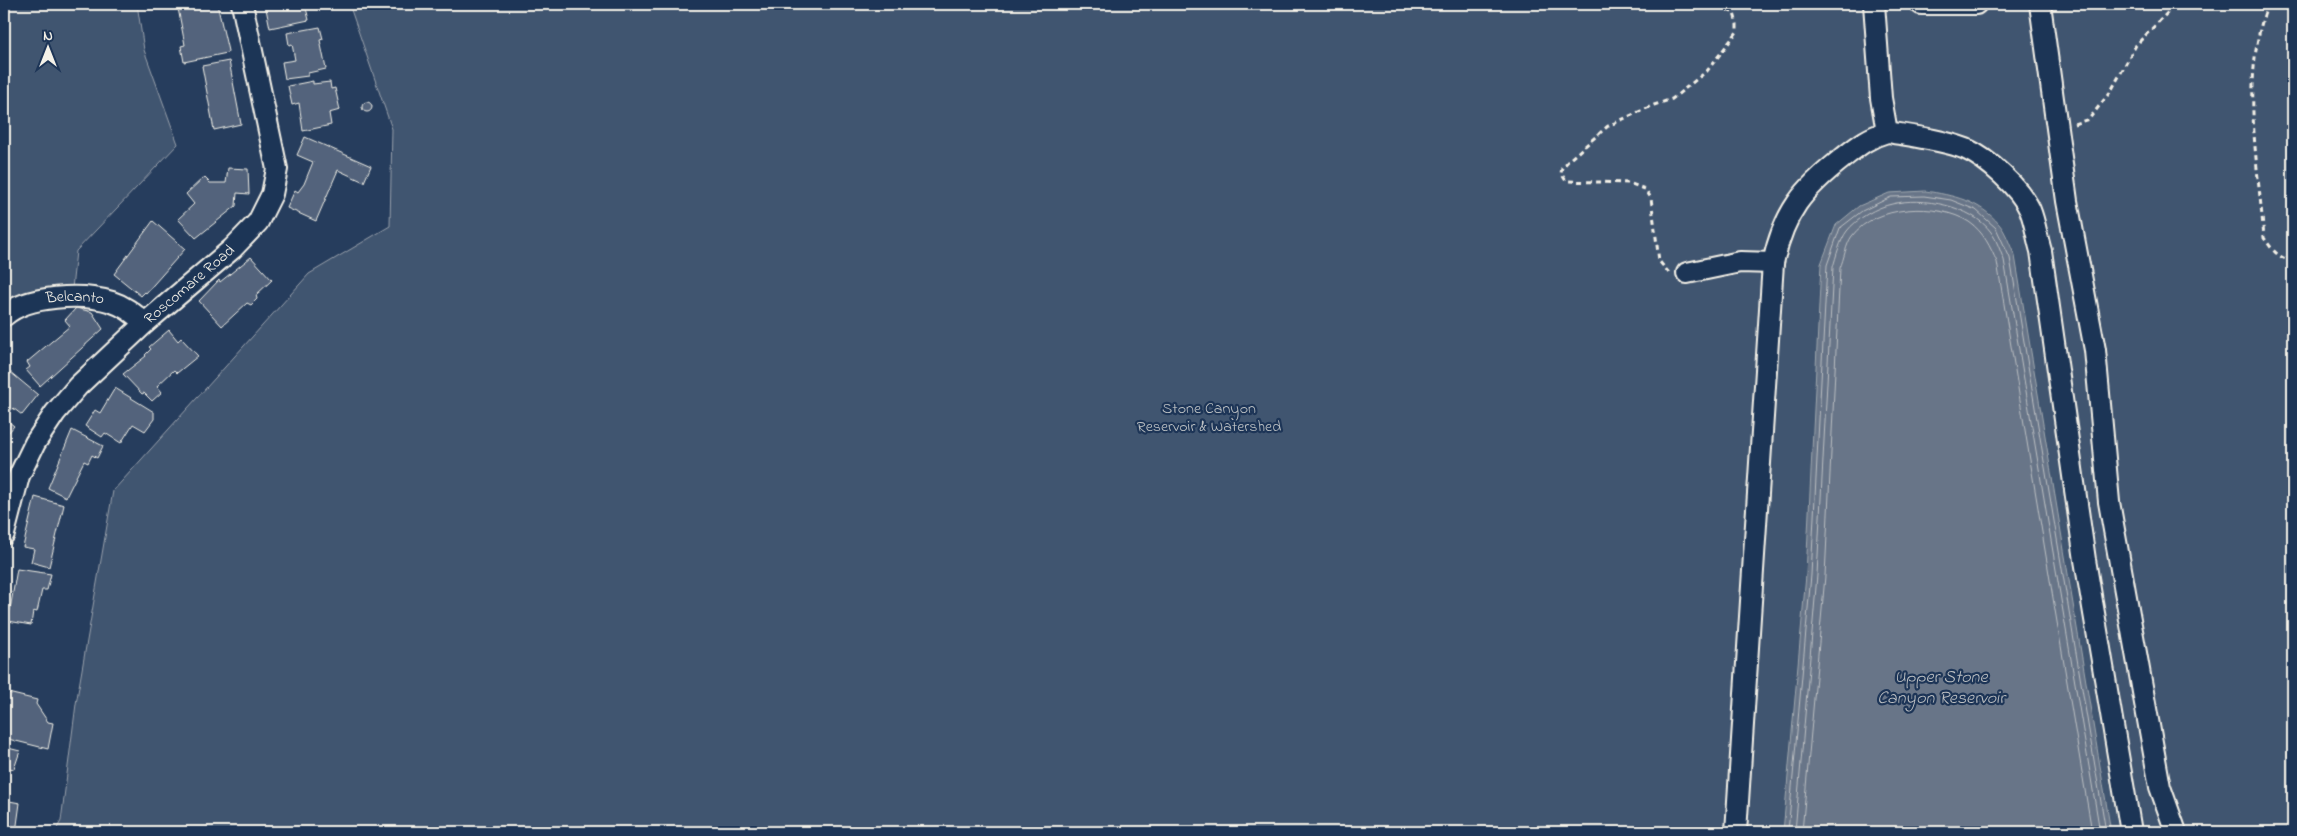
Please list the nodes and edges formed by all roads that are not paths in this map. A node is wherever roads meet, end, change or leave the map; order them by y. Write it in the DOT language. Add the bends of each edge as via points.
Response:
graph roads {
  1 [pos="242,4"];
  2 [pos="1874,4"];
  3 [pos="1920,4"];
  4 [pos="1969,4"];
  5 [pos="1976,4"];
  6 [pos="2040,4"];
  7 [pos="1887,132"];
  8 [pos="1773,263"];
  9 [pos="1687,273"];
  10 [pos="4,316"];
  11 [pos="145,322"];
  12 [pos="4,534"];
  13 [pos="1736,832"];
  14 [pos="2131,832"];
  15 [pos="2176,832"];
  1 -- 11 [label="street, Roscomare Road" via="277,169 272,194 258,222 232,250"];
  2 -- 7 [label="street" via="1881,98"];
  3 -- 4 [label="street"];
  4 -- 5 [label="street"];
  6 -- 15 [label="street" via="2067,201 2095,350 2109,502 2160,787"];
  7 -- 8 [label="street" via="1870,137 1811,184 1792,210 1779,236"];
  7 -- 14 [label="street" via="1966,149 2009,182 2030,210 2040,251 2084,550"];
  8 -- 9 [label="street" via="1740,262"];
  8 -- 13 [label="street"];
  10 -- 11 [label="street, Belcanto" via="36,300 88,298 111,302"];
  11 -- 12 [label="street, Roscomare Road" via="78,386 35,443 19,476"];
}
